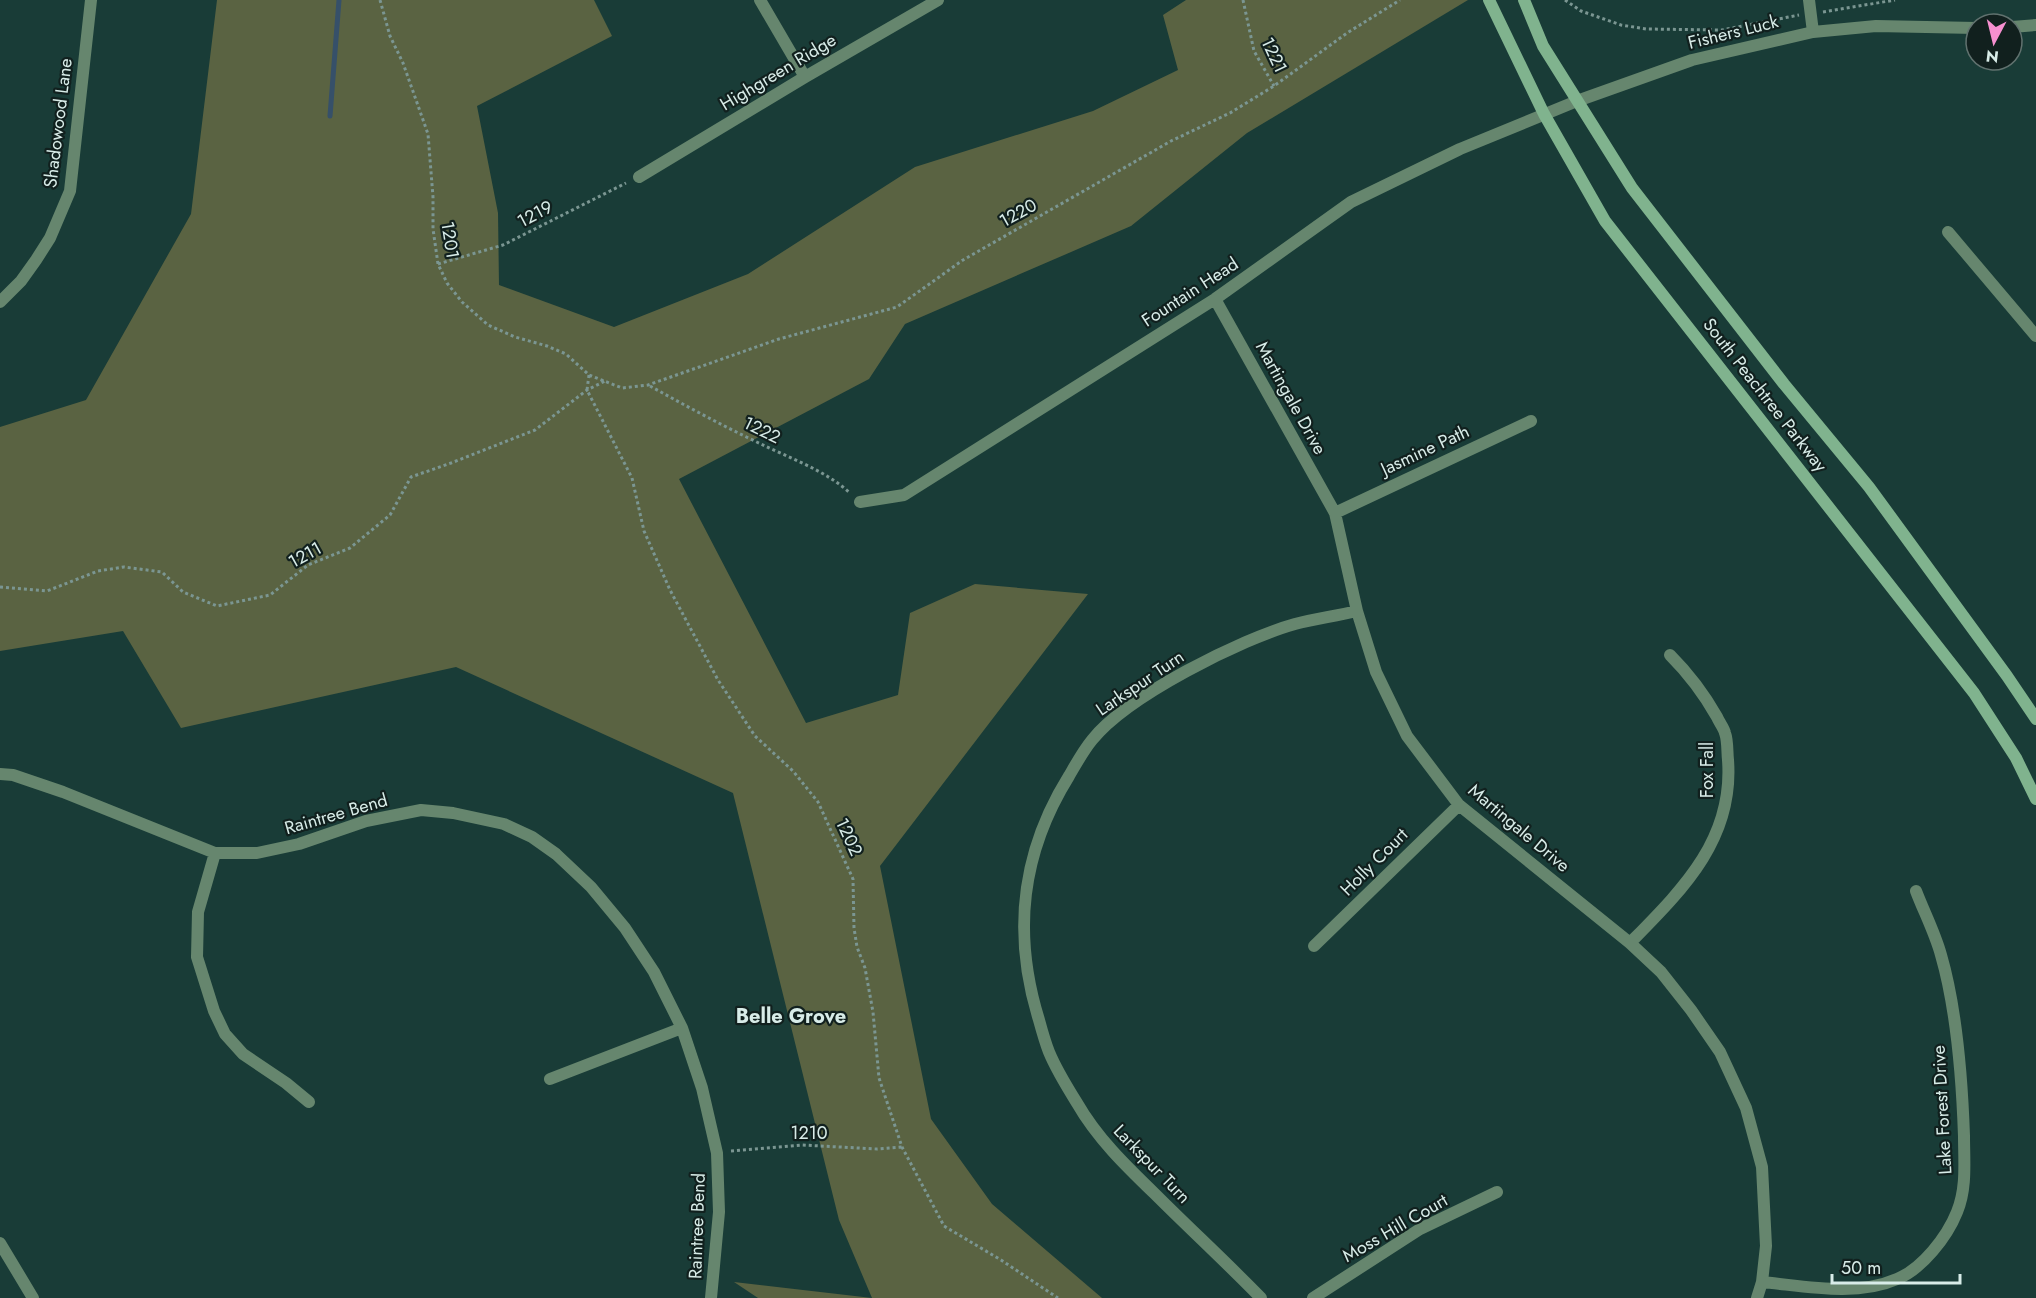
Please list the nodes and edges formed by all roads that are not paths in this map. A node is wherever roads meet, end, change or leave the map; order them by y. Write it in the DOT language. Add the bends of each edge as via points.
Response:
graph roads {
  1 [pos="91,0"];
  2 [pos="760,0"];
  3 [pos="938,0"];
  4 [pos="1489,0"];
  5 [pos="1524,0"];
  6 [pos="1809,0"];
  7 [pos="1964,28"];
  8 [pos="1813,32"];
  9 [pos="805,77"];
  10 [pos="1576,101"];
  11 [pos="1544,114"];
  12 [pos="639,177"];
  13 [pos="1948,232"];
  14 [pos="1215,299"];
  15 [pos="0,302"];
  16 [pos="2036,336"];
  17 [pos="1531,421"];
  18 [pos="860,502"];
  19 [pos="1335,513"];
  20 [pos="1357,611"];
  21 [pos="1670,655"];
  22 [pos="2036,719"];
  23 [pos="0,774"];
  24 [pos="2036,799"];
  25 [pos="1459,805"];
  26 [pos="215,853"];
  27 [pos="1916,891"];
  28 [pos="1630,943"];
  29 [pos="1314,946"];
  30 [pos="682,1028"];
  31 [pos="550,1079"];
  32 [pos="309,1102"];
  33 [pos="1497,1192"];
  34 [pos="0,1243"];
  35 [pos="1762,1282"];
  36 [pos="33,1298"];
  37 [pos="711,1298"];
  38 [pos="1261,1298"];
  39 [pos="1313,1298"];
  40 [pos="1757,1298"];
  1 -- 15 [label="street, Shadowood Lane" via="70,191 50,238 21,280"];
  2 -- 9 [label="street"];
  3 -- 9 [label="street, Highgreen Ridge"];
  4 -- 11 [label="main road, South Peachtree Parkway"];
  5 -- 10 [label="main road, South Peachtree Parkway" via="1543,46"];
  6 -- 8 [label="street"];
  7 -- 8 [label="street, Fishers Luck" via="1876,26"];
  8 -- 10 [label="street, Fishers Luck" via="1692,60"];
  9 -- 12 [label="street, Highgreen Ridge"];
  10 -- 11 [label="street, Fishers Luck"];
  10 -- 22 [label="main road, South Peachtree Parkway" via="1632,188 1869,488"];
  11 -- 14 [label="street, Fountain Head" via="1460,149 1351,202"];
  11 -- 24 [label="main road, South Peachtree Parkway" via="1605,221 1974,693 2016,758"];
  13 -- 16 [label="street"];
  14 -- 18 [label="street, Fountain Head" via="904,495"];
  14 -- 19 [label="street, Martingale Drive"];
  17 -- 19 [label="street, Jasmine Path"];
  19 -- 20 [label="street, Martingale Drive"];
  20 -- 25 [label="street, Martingale Drive" via="1376,672 1407,736"];
  20 -- 38 [label="street, Larkspur Turn" via="1260,637 1190,670 1111,721 1092,739 1053,804 1038,836 1027,884 1025,957 1031,995 1049,1053 1076,1103 1110,1148"];
  21 -- 28 [label="street, Fox Fall" via="1706,698 1725,733 1728,796 1722,822 1701,863 1666,907"];
  23 -- 26 [label="street, Raintree Bend" via="63,792"];
  25 -- 28 [label="street, Martingale Drive"];
  25 -- 29 [label="street, Holly Court"];
  26 -- 30 [label="street, Raintree Bend" via="257,853 299,844 366,821 421,810 504,824 556,854 591,887 654,972"];
  26 -- 32 [label="street" via="198,912 197,957 214,1011 225,1034 243,1054"];
  27 -- 35 [label="street, Lake Forest Drive" via="1941,955 1954,1020 1963,1091 1965,1179 1957,1211 1943,1238 1924,1260 1899,1279 1869,1287 1831,1288"];
  28 -- 35 [label="street, Martingale Drive" via="1661,972 1691,1010 1720,1052 1746,1108 1762,1167 1766,1246"];
  30 -- 31 [label="street"];
  30 -- 37 [label="street, Raintree Bend" via="702,1088 717,1153 719,1212"];
  33 -- 39 [label="street, Moss Hill Court" via="1420,1229"];
  34 -- 36 [label="street"];
  35 -- 40 [label="street, Martingale Drive"];
}
